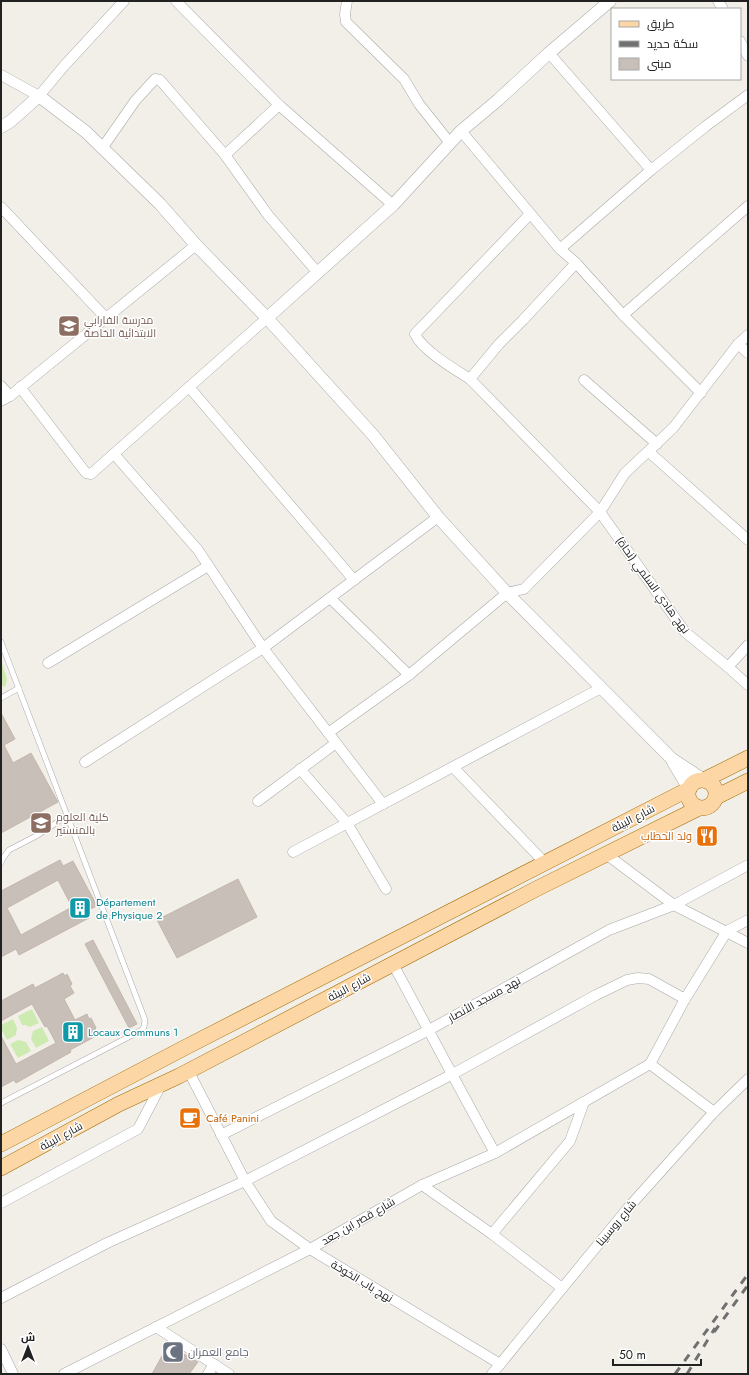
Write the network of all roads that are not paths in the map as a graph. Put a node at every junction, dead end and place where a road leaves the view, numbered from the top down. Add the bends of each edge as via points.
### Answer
1 (124, 1) edge
2 (176, 1) edge
3 (348, 1) edge
4 (610, 1) edge
5 (741, 43) edge
6 (549, 53) junction
7 (748, 56) edge
8 (1, 75) edge
9 (748, 95) edge
10 (39, 96) junction
11 (279, 105) junction
12 (1, 127) edge
13 (462, 131) junction
14 (450, 143) junction
15 (102, 147) junction
16 (225, 155) junction
17 (651, 170) junction
18 (393, 205) junction
19 (748, 206) edge
20 (1, 207) edge
21 (530, 214) junction
22 (196, 245) junction
23 (560, 250) junction
24 (576, 263) junction
25 (318, 273) junction
26 (623, 315) junction
27 (105, 317) junction
28 (267, 318) junction
29 (748, 335) edge
30 (738, 344) junction
31 (748, 353) edge
32 (470, 379) junction
33 (584, 380) dead end
34 (1, 386) edge
35 (20, 387) junction
36 (189, 387) junction
37 (701, 393) junction
38 (5, 398) edge
39 (657, 444) junction
40 (649, 452) junction
41 (114, 454) junction
42 (600, 512) junction
43 (438, 517) junction
44 (748, 540) edge
45 (208, 566) junction
46 (354, 580) junction
47 (507, 593) junction
48 (330, 598) junction
49 (1, 642) edge
50 (748, 645) edge
51 (263, 648) junction
52 (48, 663) dead end
53 (728, 667) junction
54 (409, 675) junction
55 (748, 685) edge
56 (19, 688) junction
57 (601, 688) junction
58 (1, 698) edge
59 (328, 733) junction
60 (336, 743) junction
61 (748, 758) edge
62 (672, 759) junction
63 (85, 762) dead end
64 (453, 767) junction
65 (300, 769) junction
66 (704, 780) junction
67 (748, 781) edge
68 (689, 789) junction
69 (716, 797) junction
70 (258, 801) dead end
71 (383, 804) junction
72 (698, 808) junction
73 (68, 815) junction
74 (347, 823) junction
75 (293, 852) dead end
76 (606, 854) junction
77 (545, 862) junction
78 (1, 863) edge
79 (748, 865) edge
80 (386, 889) dead end
81 (674, 905) junction
82 (748, 920) edge
83 (727, 931) junction
84 (748, 943) edge
85 (393, 964) junction
86 (685, 999) junction
87 (429, 1030) junction
88 (186, 1047) junction
89 (167, 1058) junction
90 (650, 1064) junction
91 (188, 1071) junction
92 (451, 1075) junction
93 (748, 1079) edge
94 (161, 1085) junction
95 (584, 1102) junction
96 (1, 1103) edge
97 (714, 1112) junction
98 (221, 1135) junction
99 (1, 1144) edge
100 (494, 1153) junction
101 (1, 1168) edge
102 (245, 1181) junction
103 (422, 1185) junction
104 (1, 1203) edge
105 (492, 1234) junction
106 (310, 1249) junction
107 (562, 1288) junction
108 (1, 1298) edge
109 (156, 1327) junction
110 (1, 1349) edge
111 (214, 1364) junction
112 (500, 1364) junction
113 (13, 1374) edge
114 (64, 1374) edge
115 (208, 1374) edge
116 (229, 1374) edge
117 (492, 1374) edge

1 - 10 street
2 - 11 street
3 - 14 street via 346,22 404,79 419,104
4 - 6 street
5 - 7 street
6 - 13 street
6 - 17 street
8 - 10 street
9 - 17 street
10 - 12 street
10 - 15 street
11 - 16 street
11 - 18 street
13 - 14 street
13 - 21 street
14 - 18 street
15 - 16 street via 135,101 155,79 158,79
15 - 22 street via 160,204
16 - 25 street via 268,215
17 - 23 street
18 - 25 street
19 - 26 street
20 - 27 street
21 - 23 street
21 - 32 street, نهج هادي السلمي (نحاة) via 415,334 443,361
22 - 27 street
22 - 28 street
23 - 24 street
24 - 26 street
24 - 32 street
25 - 28 street
26 - 37 street
27 - 35 street
28 - 36 street
28 - 43 street via 373,435
29 - 30 street
30 - 31 street
30 - 37 street
32 - 42 street, نهج هادي السلمي (نحاة)
33 - 39 street
34 - 38 street
35 - 38 street
35 - 41 street via 86,473 94,472
36 - 41 street
36 - 46 street
37 - 39 street
39 - 40 street
40 - 42 street via 625,474
40 - 44 street
41 - 45 street via 198,550
42 - 47 street via 524,589
42 - 53 street, نهج هادي السلمي (نحاة) via 685,632
43 - 46 street
43 - 47 street
45 - 51 street
45 - 52 street
46 - 48 street
47 - 54 street
47 - 57 street
48 - 51 street
48 - 54 street
49 - 56 lane
50 - 53 street
51 - 59 street
51 - 63 street
53 - 55 street, نهج هادي السلمي (نحاة)
54 - 59 street
56 - 58 lane
56 - 73 lane
57 - 62 street
57 - 64 street
59 - 60 street
60 - 65 street
60 - 71 street
61 - 66 main road, شارع البيئة
62 - 66 street
62 - 68 street
64 - 71 street
64 - 77 street
65 - 70 street
65 - 74 street
66 - 68 main road, شارع البيئة via 695,782
66 - 69 main road via 715,788
67 - 69 main road, شارع البيئة
68 - 72 main road via 690,803
68 - 77 main road, شارع البيئة
69 - 72 main road, شارع البيئة via 715,802 708,808
71 - 74 street
72 - 76 main road, شارع البيئة
73 - 78 lane via 9,850
73 - 96 lane via 145,1024 142,1030
74 - 75 street
74 - 80 street
76 - 81 street
76 - 85 main road, شارع البيئة
77 - 88 main road, شارع البيئة
79 - 81 street, نهج مسجد الأنصار
81 - 83 street
81 - 87 street, نهج مسجد الأنصار via 609,930
82 - 83 street
83 - 84 street
83 - 86 street
85 - 87 street
85 - 91 main road, شارع البيئة
86 - 90 street
86 - 92 street via 649,979 627,980
87 - 92 street
87 - 98 street, نهج مسجد الأنصار
88 - 89 main road, شارع البيئة
88 - 91 main road
89 - 91 main road
89 - 99 main road, شارع البيئة
90 - 95 street, شارع قصر ابن جعد
90 - 97 street
91 - 94 main road, شارع البيئة
91 - 98 street, نهج باب الخوخة
92 - 100 street
92 - 102 street
93 - 97 street, شارع روسبينا
94 - 101 main road, شارع البيئة via 118,1104
94 - 104 street via 138,1129
95 - 100 street, شارع قصر ابن جعد
95 - 105 street via 570,1141
97 - 107 street, شارع روسبينا via 628,1208
98 - 102 street, نهج باب الخوخة
100 - 103 street, شارع قصر ابن جعد
102 - 106 street, نهج باب الخوخة via 271,1221
102 - 108 street via 107,1243
103 - 105 street
103 - 106 street, شارع قصر ابن جعد
105 - 107 street
106 - 109 street, شارع قصر ابن جعد
106 - 112 street, نهج باب الخوخة
107 - 112 street, شارع روسبينا
109 - 111 street
109 - 114 street, شارع قصر ابن جعد
110 - 113 street
111 - 115 street
111 - 116 street
112 - 117 street, شارع روسبينا

